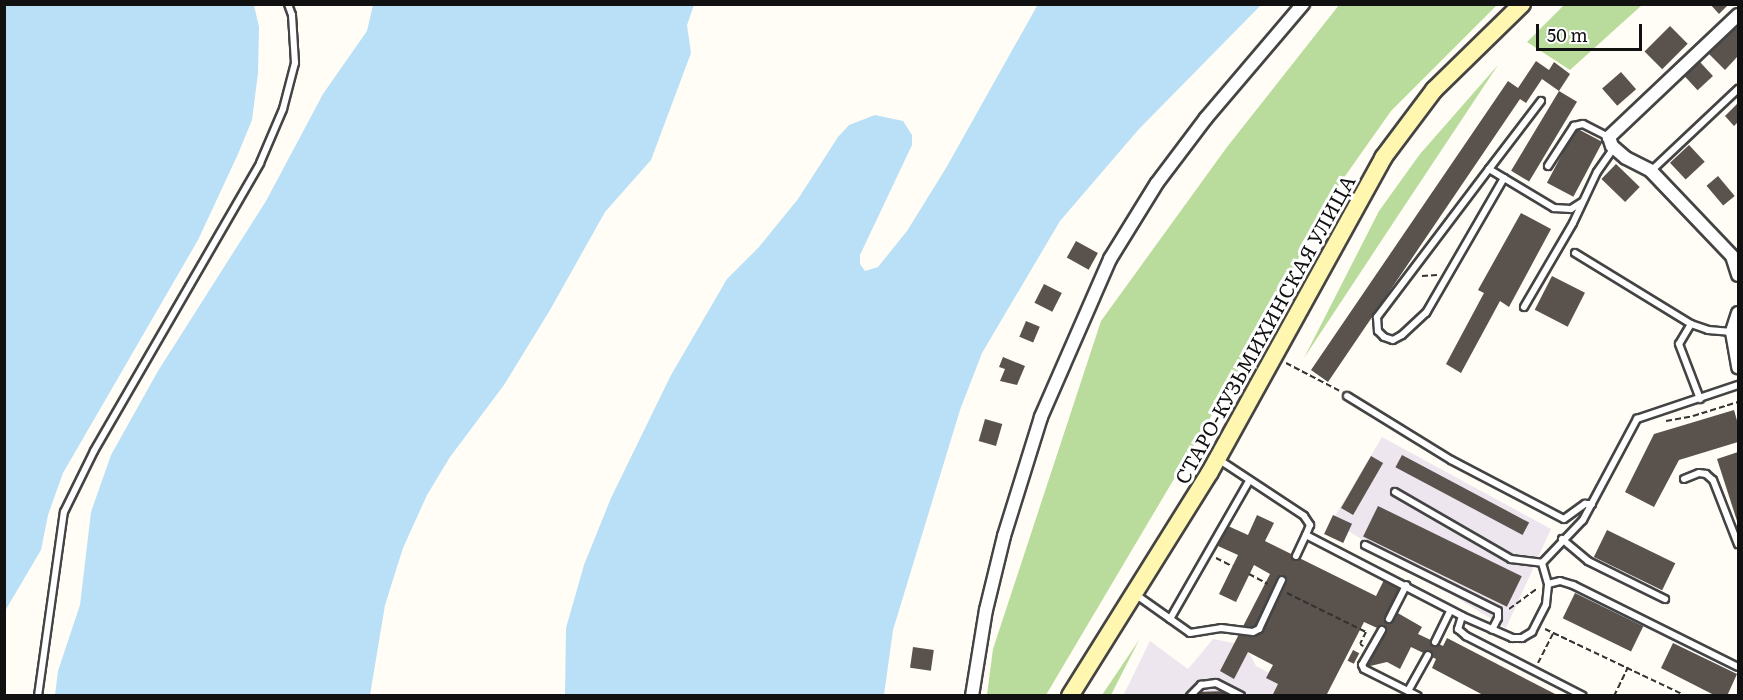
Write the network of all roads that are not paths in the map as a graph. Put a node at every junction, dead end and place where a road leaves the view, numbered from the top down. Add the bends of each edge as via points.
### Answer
1 (288, 4) edge
2 (1304, 4) edge
3 (1522, 4) edge
4 (1738, 15) edge
5 (1738, 89) edge
6 (1541, 101) dead end
7 (1612, 143) junction
8 (1548, 166) dead end
9 (1489, 169) junction
10 (1651, 171) junction
11 (1504, 178) junction
12 (1582, 202) junction
13 (1575, 253) dead end
14 (1735, 253) edge
15 (1738, 275) edge
16 (1524, 307) dead end
17 (1738, 314) edge
18 (1691, 324) junction
19 (1732, 332) junction
20 (1738, 367) edge
21 (1738, 385) edge
22 (1347, 396) road end
23 (1700, 399) junction
24 (1217, 459) junction
25 (1684, 479) dead end
26 (1249, 482) junction
27 (1395, 492) dead end
28 (1592, 504) junction
29 (1306, 535) junction
30 (1562, 539) junction
31 (1738, 544) edge
32 (1365, 545) dead end
33 (1296, 556) dead end
34 (1542, 563) junction
35 (1282, 580) dead end
36 (1548, 584) junction
37 (1406, 585) junction
38 (1134, 594) junction
39 (1665, 599) dead end
40 (1450, 610) junction
41 (1462, 616) junction
42 (1170, 619) junction
43 (1389, 619) dead end
44 (1382, 630) dead end
45 (1492, 630) junction
46 (1434, 642) dead end
47 (1428, 655) dead end
48 (1738, 667) edge
49 (1408, 691) junction
50 (38, 696) edge
51 (972, 696) edge
52 (1070, 696) edge
53 (1190, 696) edge
54 (1241, 696) edge
55 (1418, 696) edge
56 (1583, 696) edge

1 - 50 lane via 295,63 283,109 260,163 94,451 64,512
2 - 51 street via 1206,117 1157,183 1110,259 1038,428 996,568
3 - 24 main road, СТАРО-КУЗЬМИХИНСКАЯ УЛИЦА via 1434,90 1400,133
4 - 7 street
5 - 10 lane
6 - 9 lane
7 - 8 lane via 1582,124 1574,126
7 - 10 street via 1626,158
7 - 12 lane
9 - 11 lane
9 - 11 lane via 1377,317 1378,331 1393,340 1426,313
10 - 14 street
11 - 12 lane via 1554,208 1571,209
12 - 16 lane
13 - 18 lane
14 - 15 street
17 - 19 street
18 - 19 lane
18 - 23 lane via 1679,344
19 - 20 street
21 - 23 lane
22 - 28 lane via 1451,460 1564,519 1585,504
23 - 28 lane via 1637,419
24 - 26 lane
24 - 38 main road, СТАРО-КУЗЬМИХИНСКАЯ УЛИЦА
25 - 31 lane via 1699,473 1713,480
26 - 29 lane via 1304,516 1310,525
26 - 42 lane
27 - 34 lane via 1511,559
28 - 30 lane via 1583,520
29 - 33 lane
29 - 37 lane
30 - 34 lane
30 - 39 lane via 1588,561
32 - 45 lane via 1498,611
34 - 36 lane
35 - 42 lane via 1259,628 1253,632 1221,628 1190,633
36 - 45 lane via 1546,604 1532,632 1512,638
36 - 48 lane via 1560,581 1573,585
37 - 40 lane
37 - 43 lane
38 - 42 lane
38 - 52 main road, СТАРО-КУЗЬМИХИНСКАЯ УЛИЦА
40 - 41 lane
40 - 46 lane
41 - 45 lane
41 - 56 lane via 1458,629 1466,636
44 - 49 lane via 1362,665
47 - 49 lane
49 - 55 lane
53 - 54 lane via 1201,685 1216,683

